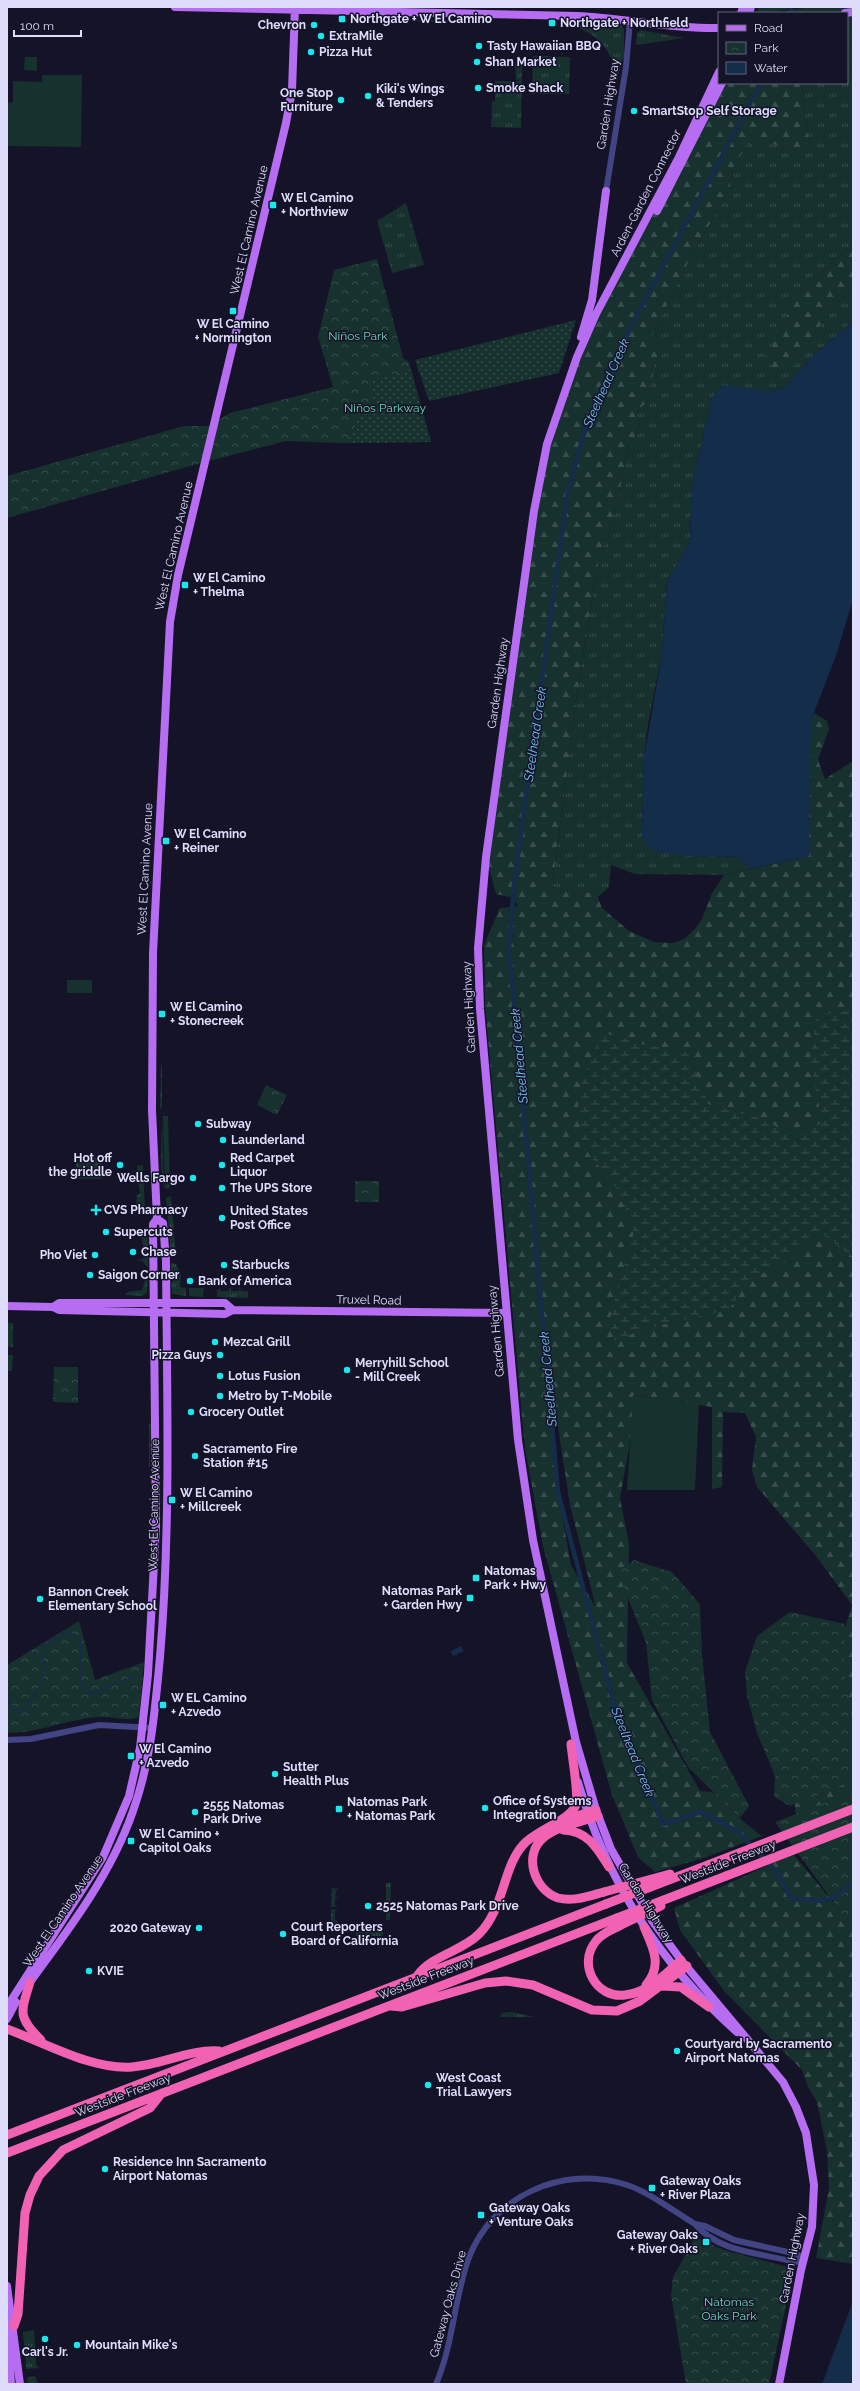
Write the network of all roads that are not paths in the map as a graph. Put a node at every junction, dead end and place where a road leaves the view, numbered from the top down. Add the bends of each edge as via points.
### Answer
1 (175, 7) edge
2 (295, 8) edge
3 (630, 20) junction
4 (718, 28) edge
5 (718, 74) edge
6 (721, 84) edge
7 (606, 191) joint
8 (592, 325) junction
9 (577, 357) junction
10 (157, 1219) junction
11 (155, 1302) junction
12 (167, 1302) junction
13 (7, 1306) edge
14 (56, 1308) junction
15 (233, 1310) junction
16 (155, 1312) junction
17 (166, 1313) junction
18 (506, 1313) junction
19 (559, 1660) junction
20 (143, 1727) junction
21 (153, 1728) junction
22 (7, 1740) edge
23 (571, 1744) junction
24 (853, 1809) edge
25 (593, 1815) junction
26 (557, 1826) junction
27 (853, 1827) edge
28 (708, 1865) junction
29 (609, 1867) junction
30 (619, 1922) junction
31 (644, 1927) junction
32 (684, 1963) junction
33 (676, 1970) junction
34 (417, 1976) junction
35 (30, 1982) junction
36 (661, 1986) junction
37 (637, 1992) junction
38 (385, 2006) junction
39 (7, 2007) edge
40 (709, 2007) junction
41 (7, 2019) edge
42 (7, 2029) edge
43 (43, 2043) junction
44 (222, 2052) junction
45 (760, 2053) junction
46 (163, 2092) junction
47 (7, 2135) edge
48 (7, 2153) edge
49 (804, 2260) junction
50 (7, 2286) edge
51 (9, 2308) junction
52 (14, 2326) junction
53 (11, 2384) edge
54 (20, 2384) edge
55 (436, 2384) edge
56 (778, 2384) edge

1 - 2 main road
2 - 3 main road via 530,14
2 - 10 main road, West El Camino Avenue via 293,75 287,116 178,575 170,622 153,953 152,1132
3 - 4 main road via 677,27
3 - 7 street, Garden Highway via 626,67
5 - 8 main road, Arden-Garden Connector via 679,158
6 - 8 main road, Arden-Garden Connector via 660,205 599,317
7 - 9 main road via 592,300
8 - 9 main road, Arden-Garden Connector
9 - 18 main road, Garden Highway via 547,444 538,481 480,908 480,1009
10 - 11 main road, West El Camino Avenue via 153,1224
10 - 12 main road, West El Camino Avenue via 163,1223
11 - 12 main road, Truxel Road
11 - 14 main road, Truxel Road via 59,1303
11 - 16 main road, West El Camino Avenue
12 - 15 main road, Truxel Road via 225,1303
12 - 17 main road, West El Camino Avenue
13 - 14 main road, Truxel Road
14 - 16 main road, Truxel Road
15 - 17 main road, Truxel Road via 225,1314
15 - 18 main road, Truxel Road
16 - 17 main road, Truxel Road
16 - 20 main road, West El Camino Avenue via 156,1526 151,1638
17 - 21 main road, West El Camino Avenue via 166,1565
18 - 19 main road, Garden Highway via 524,1488
19 - 23 main road, Garden Highway
19 - 25 main road, Garden Highway
20 - 21 street
20 - 22 street via 98,1725 31,1739
20 - 39 main road, West El Camino Avenue via 129,1796 112,1838 93,1873
21 - 35 main road, West El Camino Avenue via 141,1788 112,1861
23 - 25 main road, Garden Highway via 578,1780
23 - 26 highway via 577,1799 571,1812
24 - 28 highway, Westside Freeway
25 - 26 highway
25 - 29 main road, Garden Highway
25 - 32 main road, Garden Highway via 638,1900
26 - 28 highway, bridge via 543,1838 534,1852 533,1867 540,1885 553,1895 565,1899 604,1892
26 - 29 highway via 587,1837 594,1843
26 - 34 highway via 540,1831 522,1845 490,1922 479,1934 461,1948 425,1966
27 - 30 highway, Westside Freeway, bridge via 726,1876
28 - 34 highway, Westside Freeway, bridge
29 - 31 main road, Garden Highway
30 - 37 highway via 596,1940 590,1951 589,1970 597,1985 607,1993 620,1996
30 - 38 highway, Westside Freeway
31 - 33 main road, Garden Highway
31 - 37 highway via 656,1963 649,1981
32 - 33 highway
32 - 45 main road, Garden Highway
33 - 36 highway
33 - 37 highway
33 - 40 main road, Garden Highway
34 - 44 highway, Westside Freeway
35 - 41 main road, West El Camino Avenue
35 - 43 highway via 22,2014 28,2028
36 - 38 highway via 630,2007 609,2012 585,2008 533,1985 506,1981 485,1983 402,2007
36 - 40 highway via 682,1988
38 - 46 highway, Westside Freeway
40 - 45 main road, Garden Highway
42 - 43 highway
43 - 44 highway via 98,2064 120,2068 152,2065 204,2050
44 - 47 highway, Westside Freeway
45 - 49 main road, Garden Highway via 789,2093 801,2118 810,2152 814,2198 811,2233
46 - 48 highway, Westside Freeway
46 - 52 highway via 150,2108 63,2150 39,2176 25,2213 18,2314
49 - 55 street, Gateway Oaks Drive via 795,2262 733,2248 702,2232 695,2224 636,2188 603,2179 560,2180 522,2195 504,2208 489,2223 473,2248 465,2269 446,2355
49 - 56 main road, Garden Highway
50 - 51 main road
51 - 52 main road
51 - 53 main road via 7,2326
52 - 54 main road

